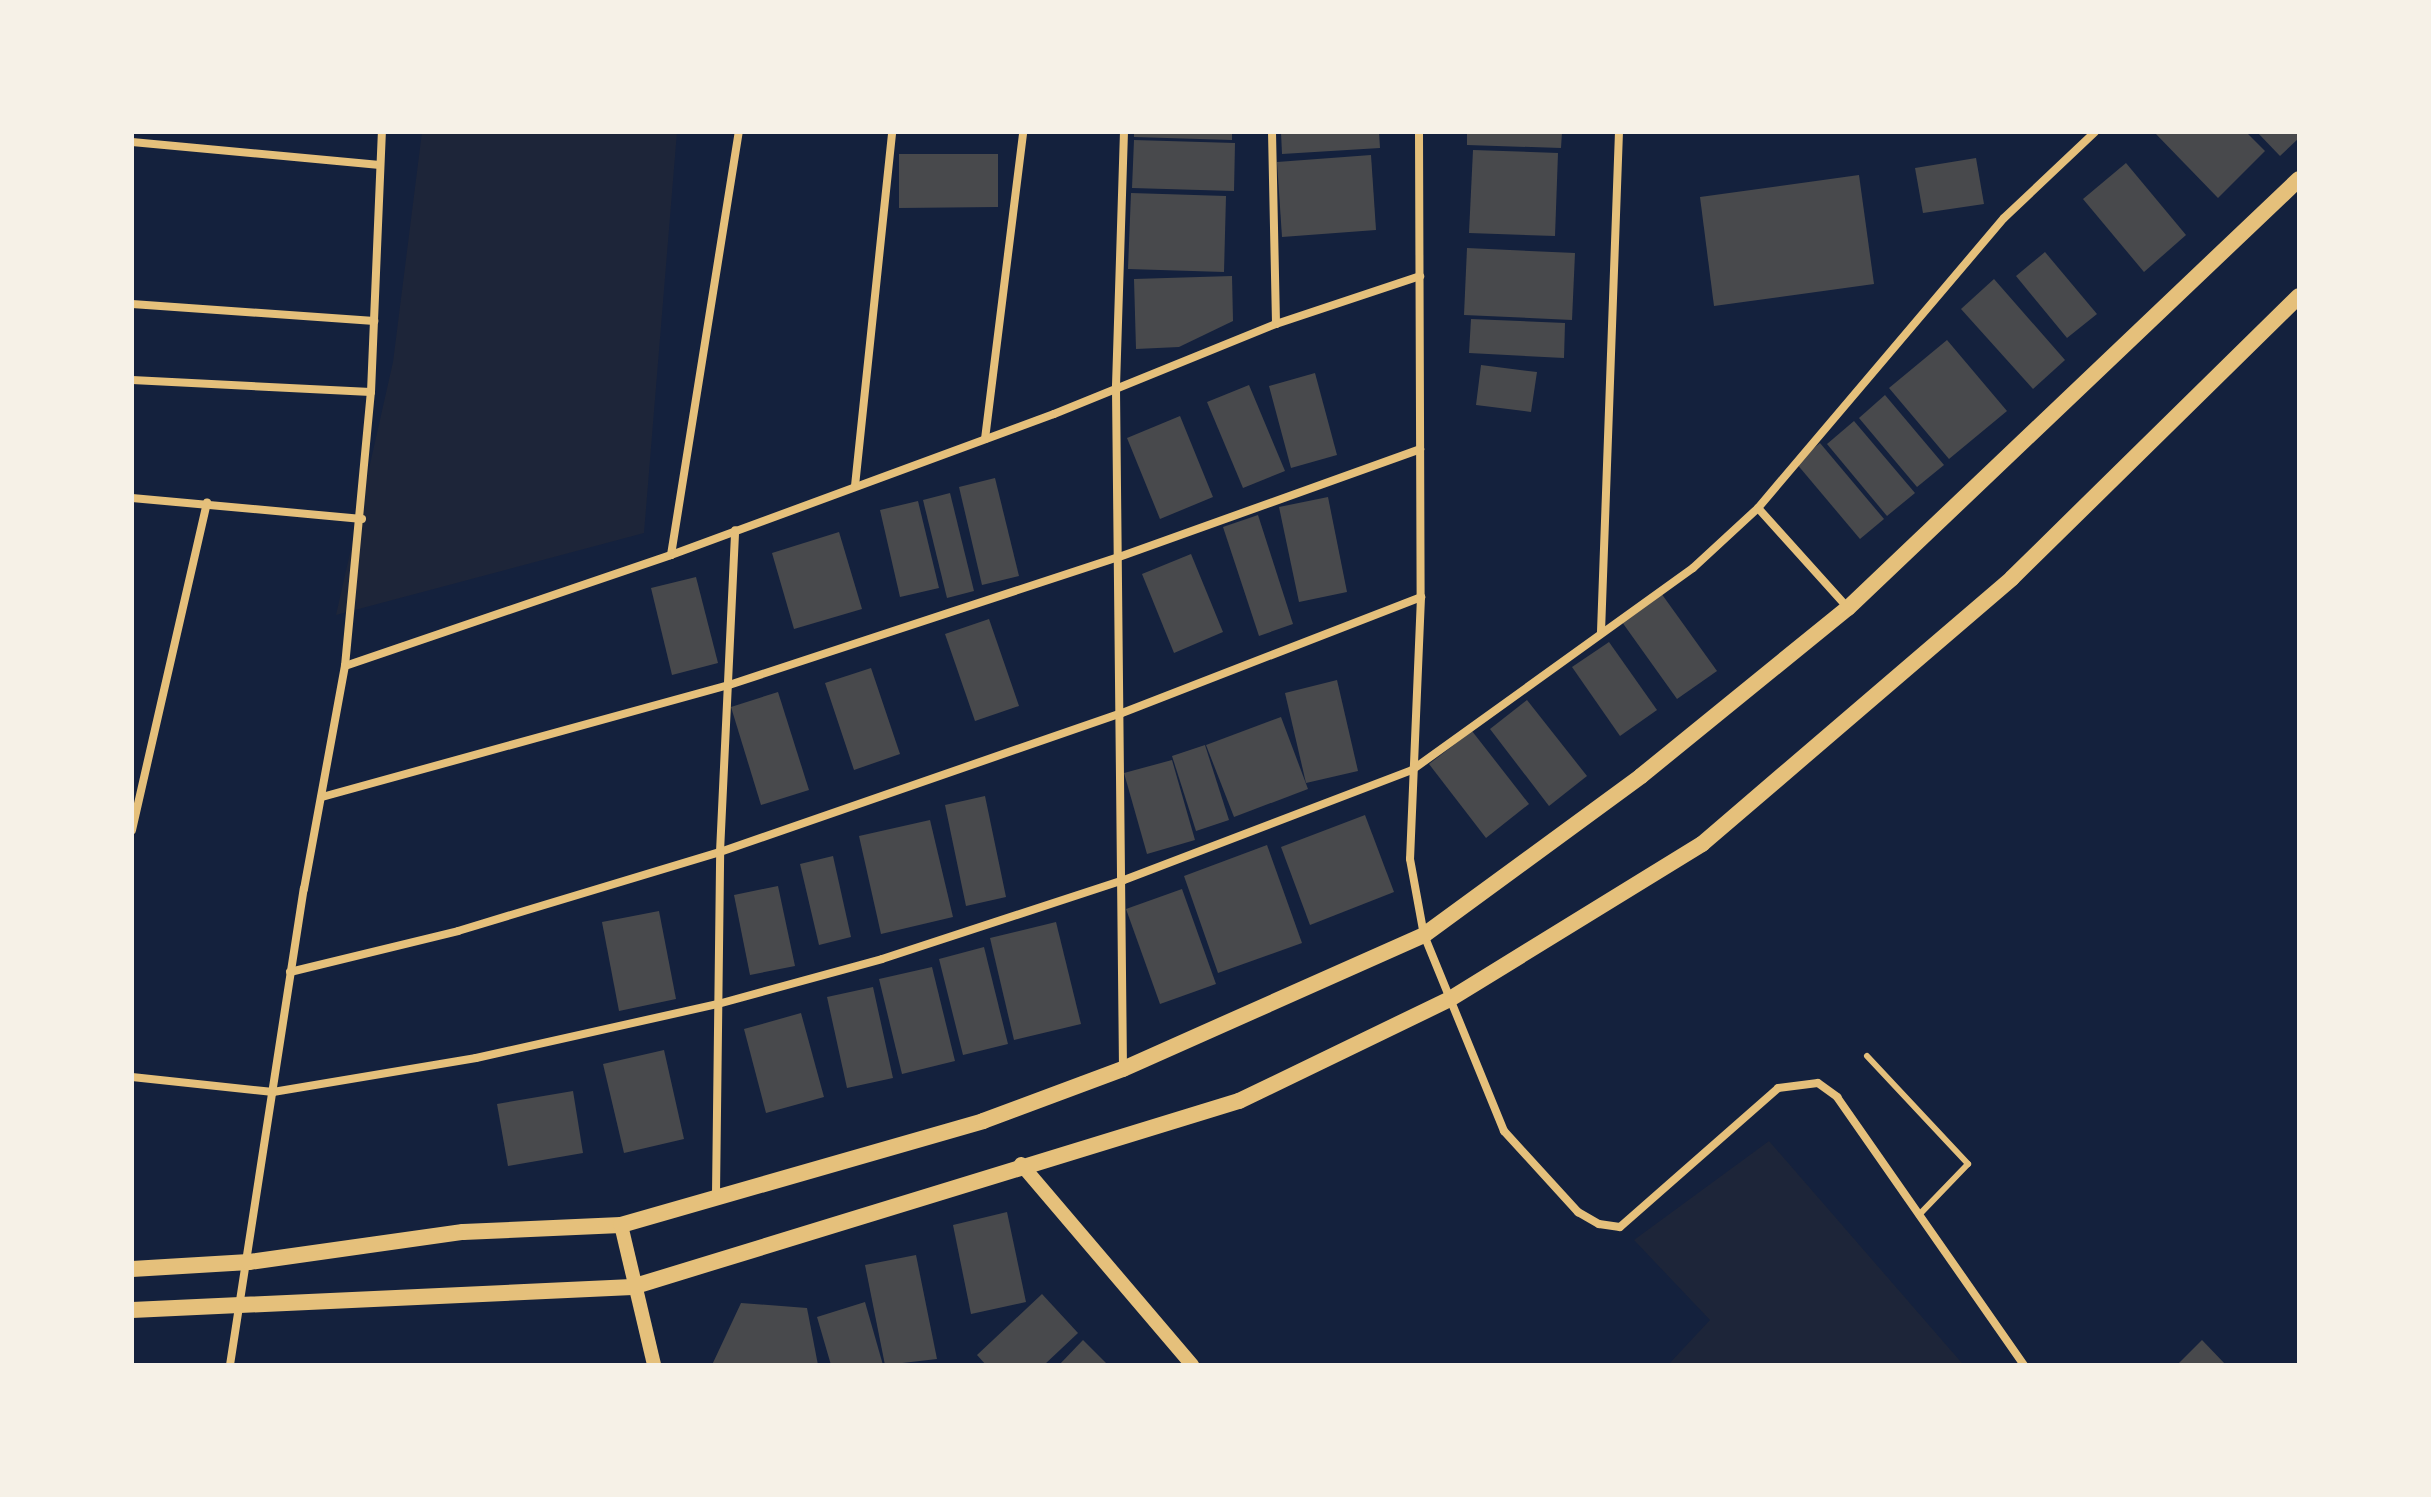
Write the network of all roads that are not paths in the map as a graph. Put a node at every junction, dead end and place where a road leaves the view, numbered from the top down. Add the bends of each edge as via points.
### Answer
1 (382, 132) edge
2 (739, 132) edge
3 (892, 132) edge
4 (1023, 132) edge
5 (1124, 132) edge
6 (1272, 132) edge
7 (1419, 132) edge
8 (1619, 132) edge
9 (2095, 132) edge
10 (132, 142) edge
11 (380, 165) junction
12 (2299, 179) edge
13 (1420, 276) junction
14 (2299, 296) edge
15 (132, 304) edge
16 (374, 321) junction
17 (1276, 324) junction
18 (132, 380) edge
19 (1116, 386) junction
20 (371, 392) junction
21 (985, 439) junction
22 (1420, 449) junction
23 (855, 486) junction
24 (132, 498) edge
25 (207, 502) junction
26 (1758, 508) junction
27 (362, 519) junction
28 (735, 530) junction
29 (671, 555) junction
30 (1119, 557) junction
31 (1421, 597) junction
32 (1848, 608) junction
33 (1601, 632) junction
34 (345, 666) junction
35 (726, 686) junction
36 (1122, 713) junction
37 (1412, 770) junction
38 (322, 797) junction
39 (132, 830) edge
40 (720, 852) junction
41 (1124, 880) junction
42 (1424, 935) junction
43 (290, 972) junction
44 (1450, 999) junction
45 (718, 1004) junction
46 (1867, 1056) dead end
47 (1123, 1069) junction
48 (132, 1077) edge
49 (273, 1092) junction
50 (1021, 1164) junction
51 (716, 1194) junction
52 (1919, 1215) junction
53 (621, 1225) junction
54 (249, 1262) junction
55 (132, 1269) edge
56 (632, 1287) junction
57 (241, 1306) junction
58 (132, 1310) edge
59 (230, 1365) edge
60 (654, 1365) edge
61 (1192, 1365) edge
62 (2024, 1365) edge

1 - 11 street
2 - 29 street
3 - 23 street
4 - 21 street
5 - 19 street
6 - 17 street
7 - 13 street
8 - 33 street
9 - 26 street via 2004,218
10 - 11 street
11 - 16 street
12 - 32 main road
13 - 17 street
13 - 22 street
14 - 44 main road via 2012,578 1858,715 1702,844
15 - 16 street
16 - 20 street
17 - 19 street
18 - 20 street
19 - 21 street
19 - 30 street
20 - 27 street
21 - 23 street
22 - 30 street
22 - 31 street
23 - 28 street
24 - 25 street
25 - 27 street
25 - 39 street
26 - 32 street
26 - 33 street via 1693,568
27 - 34 street
28 - 29 street
28 - 35 street
29 - 34 street
30 - 35 street
30 - 36 street
31 - 36 street
31 - 37 street
32 - 42 main road via 1641,776
33 - 37 street
34 - 38 street
35 - 38 street
35 - 40 street
36 - 40 street
36 - 41 street
37 - 41 street
37 - 42 street via 1410,859
38 - 43 street
40 - 43 street via 515,915
40 - 45 street
41 - 45 street via 882,959
41 - 47 street
42 - 44 street
42 - 47 main road
43 - 49 street
44 - 50 main road via 1239,1101
44 - 52 street via 1504,1131 1578,1212 1599,1224 1620,1227 1631,1222 1778,1088 1799,1082 1818,1083 1837,1097
45 - 49 street via 476,1058
45 - 51 street
46 - 52 lane via 1968,1164
47 - 51 main road via 983,1121
48 - 49 street
49 - 54 street
50 - 56 main road
50 - 61 street
51 - 53 main road
52 - 62 street
53 - 54 main road via 463,1232
53 - 56 street
54 - 55 main road
54 - 57 street
56 - 57 main road
56 - 60 street
57 - 58 main road
57 - 59 street

